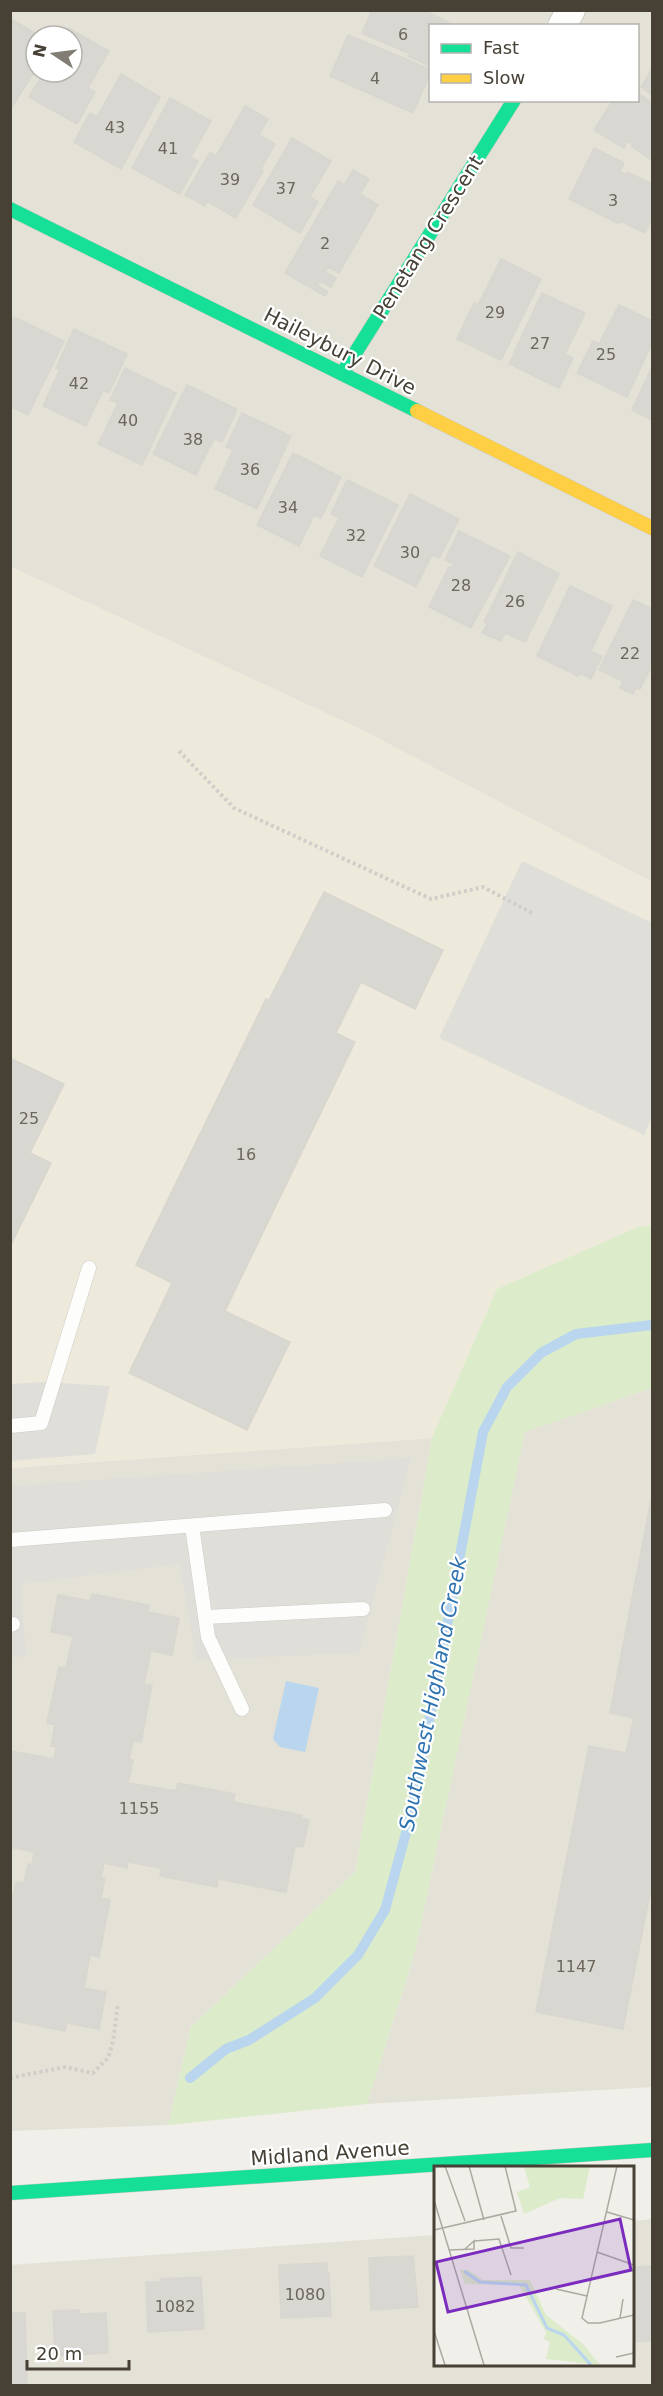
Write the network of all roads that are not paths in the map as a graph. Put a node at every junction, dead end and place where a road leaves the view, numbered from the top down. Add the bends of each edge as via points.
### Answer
1 (572, 10) edge
2 (563, 24) edge
3 (513, 102) edge
4 (10, 209) edge
5 (342, 374) junction
6 (652, 528) edge
7 (89, 1268) dead end
8 (10, 1426) edge
9 (385, 1510) dead end
10 (192, 1526) junction
11 (10, 1540) edge
12 (363, 1609) dead end
13 (206, 1617) junction
14 (242, 1708) dead end
15 (652, 2150) edge
16 (10, 2193) edge

1 - 2 street
3 - 5 street, Penetang Crescent
4 - 5 street, Haileybury Drive
5 - 6 street, Haileybury Drive
7 - 8 lane via 41,1423
9 - 10 lane
10 - 11 lane
10 - 13 lane
12 - 13 lane
13 - 14 lane via 208,1637
15 - 16 street, Midland Avenue

